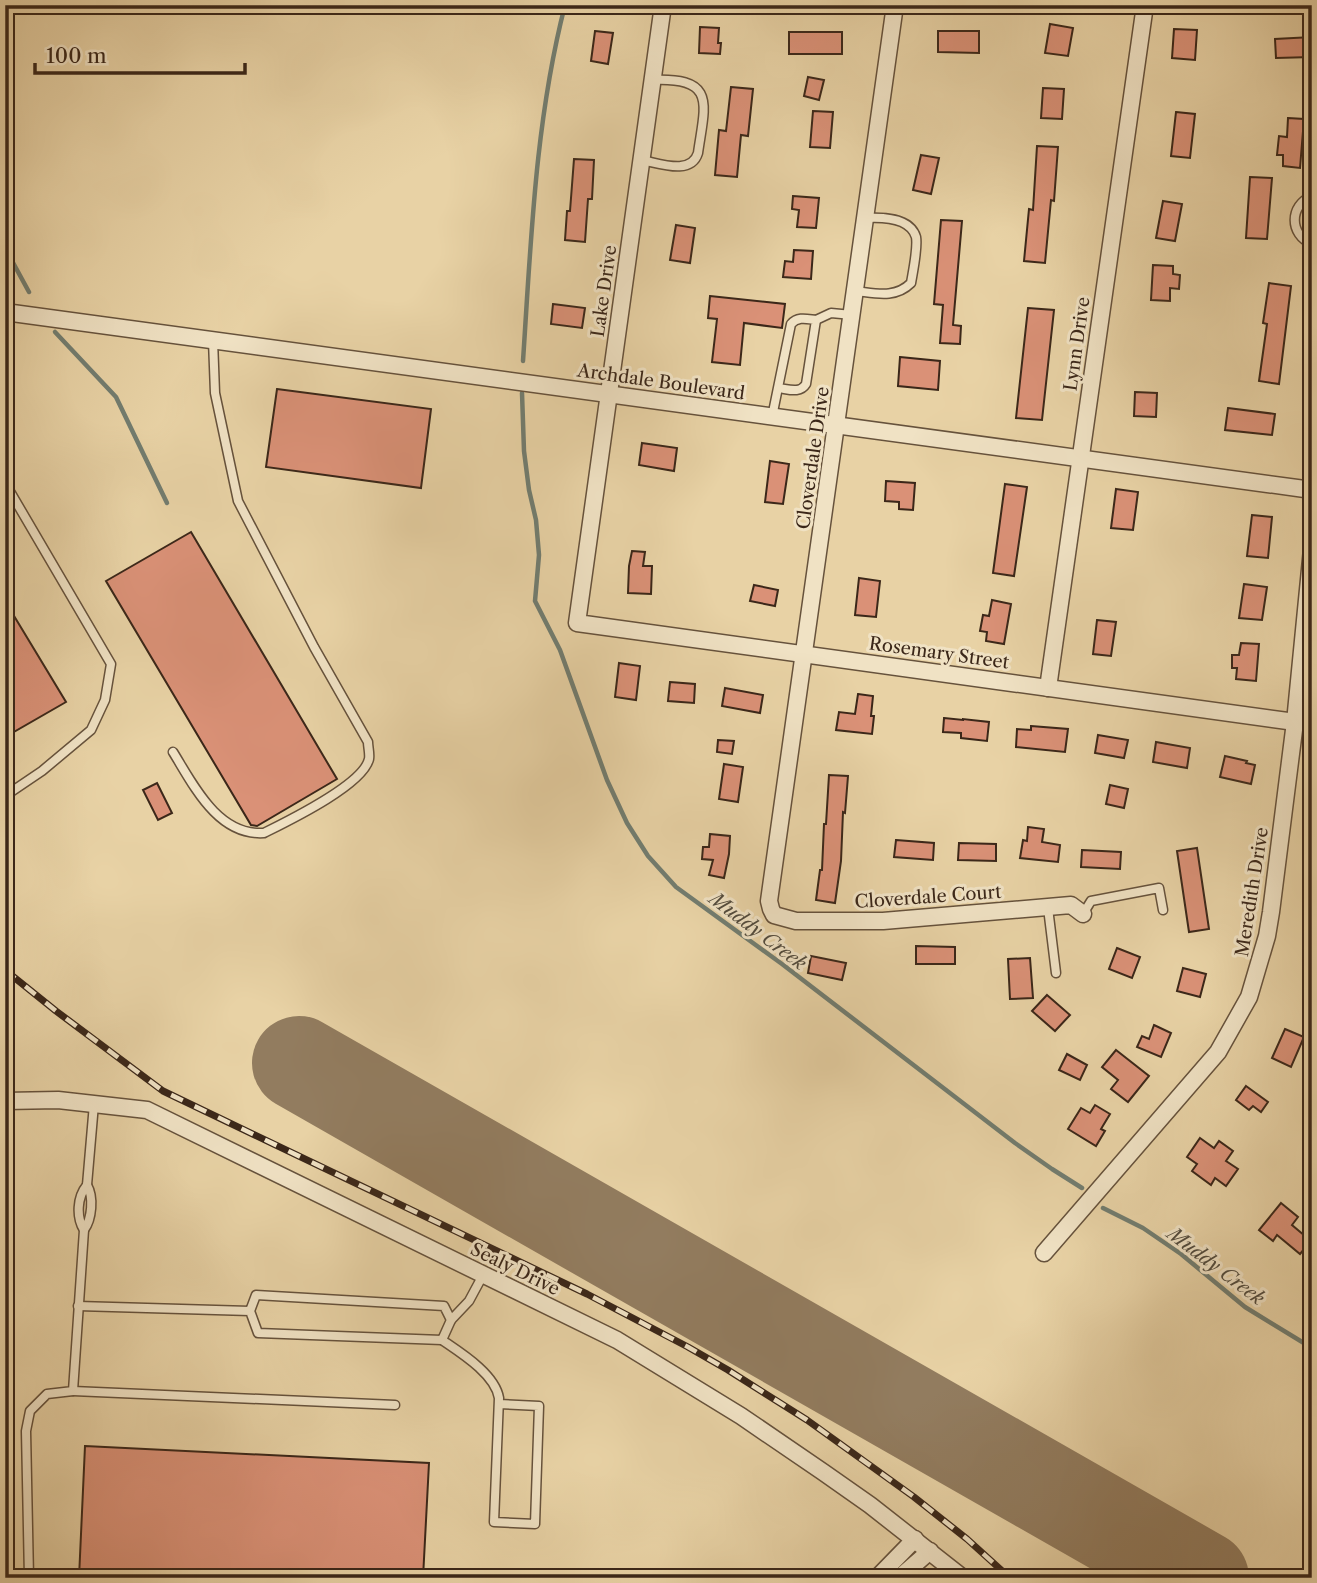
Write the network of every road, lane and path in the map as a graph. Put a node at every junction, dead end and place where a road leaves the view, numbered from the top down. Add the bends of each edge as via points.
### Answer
1 (663, 5) edge
2 (895, 5) edge
3 (1145, 5) edge
4 (652, 80) junction
5 (641, 160) junction
6 (1312, 196) edge
7 (865, 218) junction
8 (1312, 244) edge
9 (855, 291) junction
10 (5, 312) edge
11 (852, 315) junction
12 (816, 320) junction
13 (213, 340) junction
14 (778, 388) junction
15 (609, 394) junction
16 (772, 417) junction
17 (836, 426) junction
18 (1080, 460) junction
19 (5, 483) edge
20 (1312, 490) edge
21 (1312, 548) edge
22 (577, 624) joint
23 (805, 654) junction
24 (1048, 688) junction
25 (1295, 722) junction
26 (173, 752) dead end
27 (5, 796) edge
28 (1048, 908) junction
29 (1163, 910) dead end
30 (1083, 914) joint
31 (775, 915) joint
32 (1056, 972) dead end
33 (5, 1101) edge
34 (94, 1104) junction
35 (1044, 1253) dead end
36 (483, 1275) junction
37 (78, 1306) junction
38 (250, 1311) junction
39 (451, 1320) junction
40 (442, 1340) junction
41 (73, 1391) junction
42 (499, 1404) junction
43 (395, 1405) dead end
44 (915, 1539) junction
45 (930, 1551) junction
46 (29, 1578) edge
47 (877, 1578) edge
48 (899, 1578) edge
49 (963, 1578) edge

1 - 4 street, Lake Drive
2 - 7 street, Cloverdale Drive
3 - 18 street, Lynn Drive
4 - 5 street, Lake Drive
4 - 5 lane via 693,85 705,106 692,164
5 - 15 street, Lake Drive
6 - 8 lane via 1303,200 1295,216 1299,236
7 - 9 street, Cloverdale Drive
7 - 9 lane via 895,219 913,232 911,283 892,294
9 - 11 street, Cloverdale Drive
10 - 13 street, Archdale Boulevard
11 - 12 lane via 831,313
11 - 17 street, Cloverdale Drive
12 - 14 lane via 803,318 792,324
12 - 14 lane via 804,388
13 - 15 street, Archdale Boulevard
13 - 26 lane via 215,393 238,501 368,742 370,758 361,774 329,798 264,833 251,834 236,829 205,804
14 - 16 lane
15 - 16 street, Archdale Boulevard
15 - 22 street, Lake Drive
16 - 17 street, Archdale Boulevard
17 - 18 street, Archdale Boulevard
17 - 23 street, Cloverdale Drive
18 - 20 street, Archdale Boulevard
18 - 24 street, Lynn Drive
19 - 27 lane via 111,664 105,700 91,730
21 - 25 street, Meredith Drive
22 - 23 street, Rosemary Street
23 - 24 street, Rosemary Street
23 - 31 street, Cloverdale Drive via 769,901
24 - 25 street, Rosemary Street
25 - 35 street, Meredith Drive via 1268,936 1249,997 1218,1052
28 - 30 street, Cloverdale Court via 1071,905
28 - 31 street, Cloverdale Court via 883,922 796,921
28 - 32 lane
29 - 30 lane via 1159,888 1091,901
33 - 34 street, Sealy Drive
34 - 36 street, Sealy Drive via 147,1110
34 - 37 lane via 87,1185 81,1192 79,1214 84,1230
36 - 39 lane via 469,1301
36 - 44 street, Sealy Drive via 617,1340 708,1395
37 - 38 lane
37 - 41 lane
38 - 39 lane via 256,1295 444,1306
38 - 40 lane via 258,1333
39 - 40 lane
40 - 42 lane via 493,1380
41 - 43 lane
41 - 46 lane via 47,1394 30,1411 26,1431
42 - 42 lane via 494,1522 535,1524 539,1406
44 - 45 street, Sealy Drive
44 - 47 street
45 - 48 street
45 - 49 street, Sealy Drive

